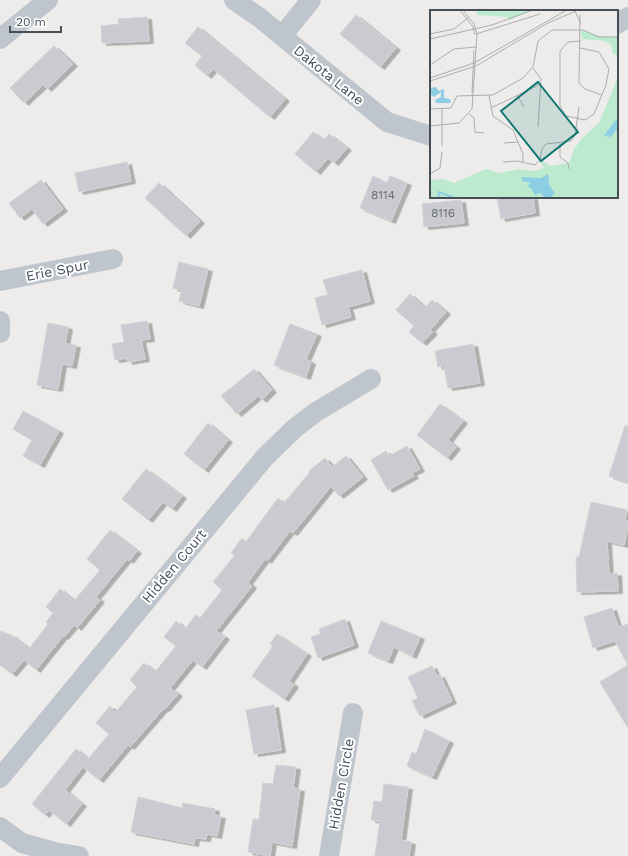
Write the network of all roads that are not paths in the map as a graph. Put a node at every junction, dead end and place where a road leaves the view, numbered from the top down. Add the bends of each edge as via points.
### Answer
1 (48, 0) edge
2 (234, 0) edge
3 (311, 0) edge
4 (628, 17) edge
5 (618, 23) edge
6 (282, 36) junction
7 (0, 39) edge
8 (430, 136) edge
9 (113, 259) dead end
10 (0, 282) edge
11 (0, 321) edge
12 (0, 333) edge
13 (371, 379) dead end
14 (353, 712) dead end
15 (0, 778) edge
16 (0, 827) edge
17 (79, 856) edge
18 (329, 856) edge

1 - 7 street
2 - 6 street, Dakota Lane
3 - 6 street
4 - 5 street
6 - 8 street, Dakota Lane via 387,122
9 - 10 street, Erie Spur
11 - 12 street
13 - 15 street, Hidden Court via 316,412 265,457
14 - 18 street, Hidden Circle
16 - 17 street via 22,843

